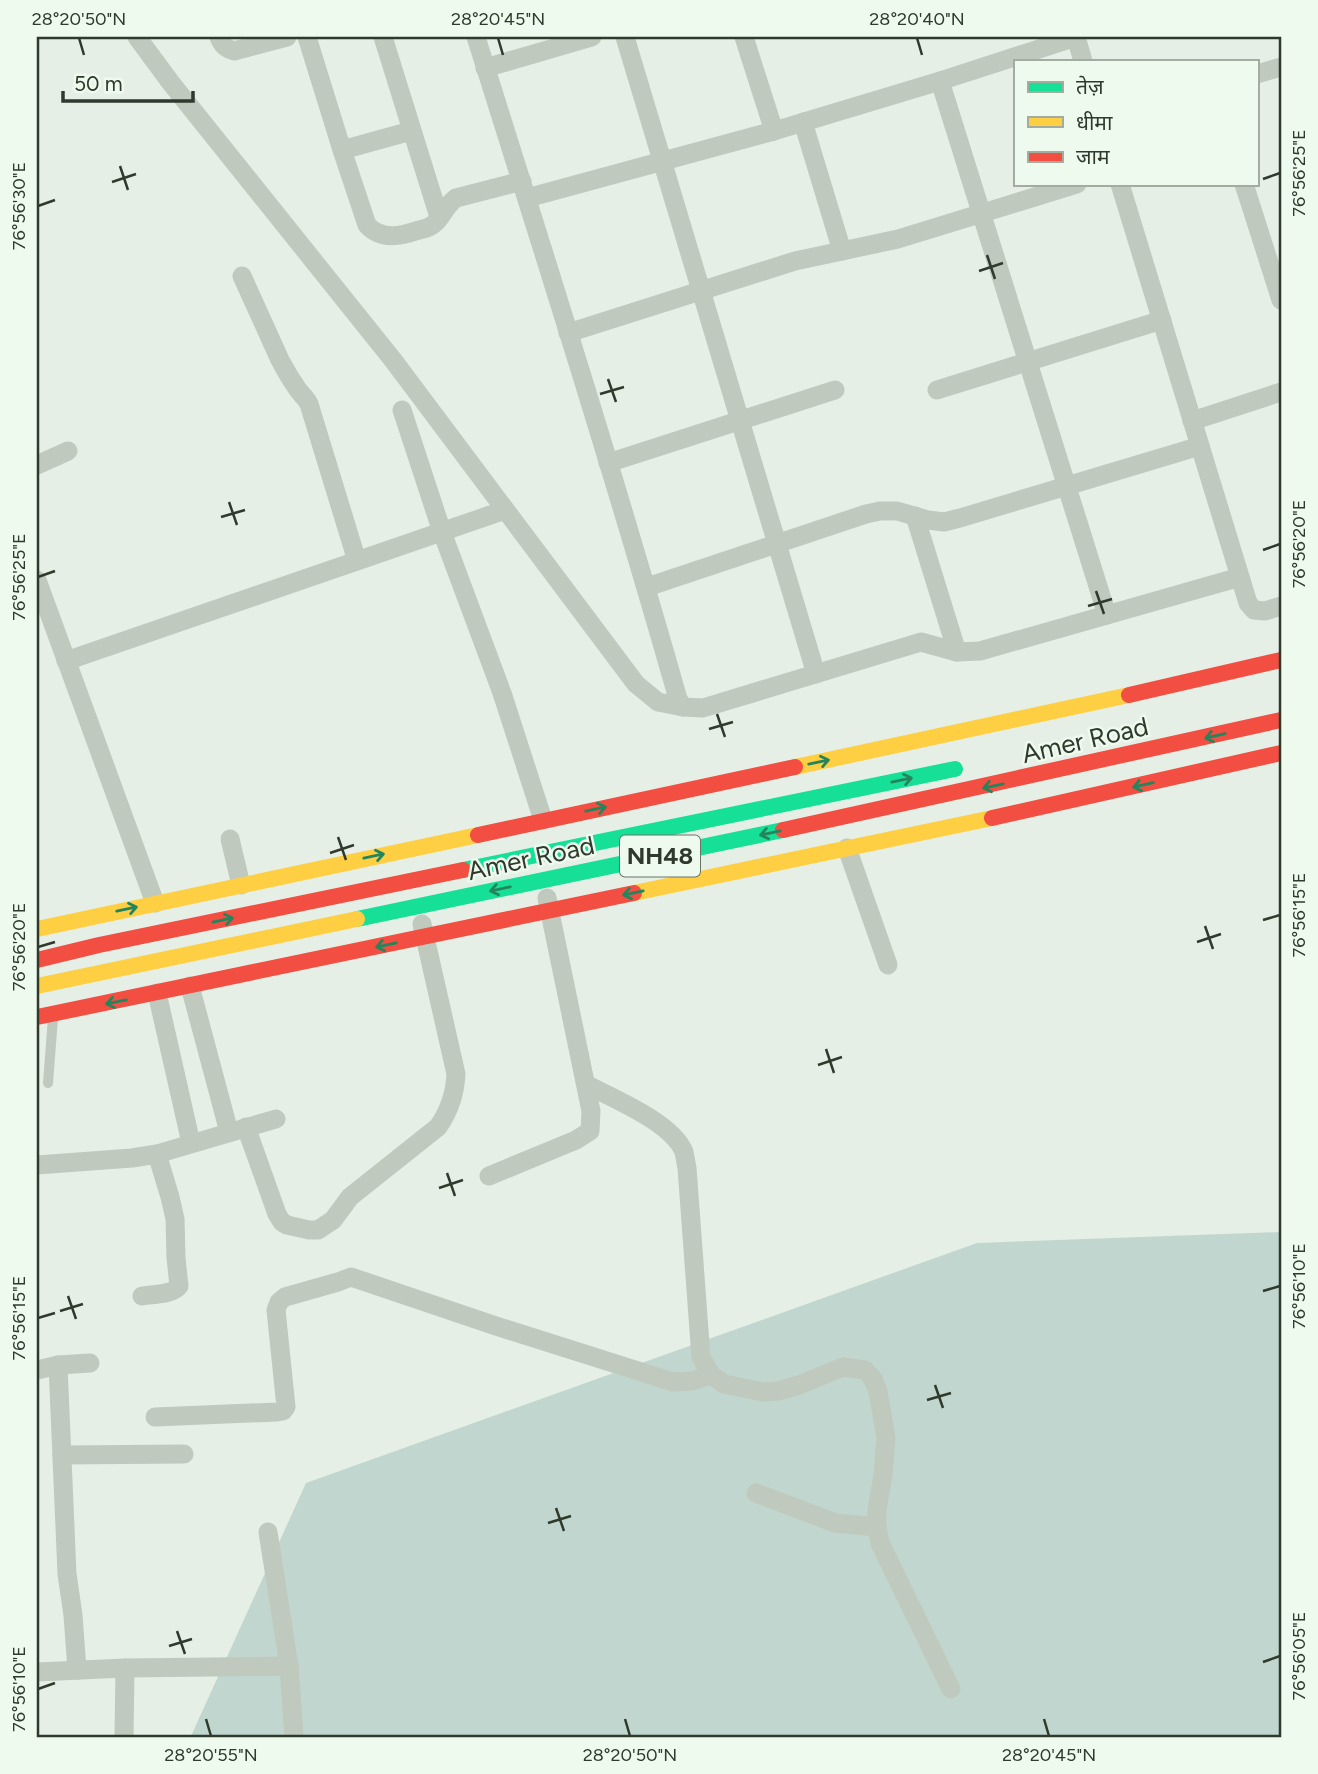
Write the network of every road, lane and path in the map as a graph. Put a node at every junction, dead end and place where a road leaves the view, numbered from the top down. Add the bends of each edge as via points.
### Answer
1 (137, 37) edge
2 (219, 37) edge
3 (288, 37) edge
4 (307, 37) edge
5 (383, 37) edge
6 (476, 37) edge
7 (592, 37) edge
8 (625, 37) edge
9 (744, 37) edge
10 (1076, 37) edge
11 (1083, 60) edge
12 (1281, 67) edge
13 (485, 68) junction
14 (1258, 74) edge
15 (940, 81) junction
16 (803, 122) junction
17 (411, 131) junction
18 (774, 131) junction
19 (342, 150) junction
20 (661, 161) junction
21 (1070, 186) edge
22 (1121, 186) edge
23 (1245, 186) edge
24 (524, 190) junction
25 (982, 213) junction
26 (439, 217) junction
27 (842, 251) junction
28 (242, 276) dead end
29 (701, 291) junction
30 (1281, 300) edge
31 (1162, 320) junction
32 (568, 333) junction
33 (1028, 362) junction
34 (835, 390) dead end
35 (937, 390) dead end
36 (1281, 392) edge
37 (402, 410) dead end
38 (740, 421) junction
39 (1192, 421) junction
40 (1200, 446) junction
41 (68, 451) dead end
42 (608, 463) junction
43 (37, 465) edge
44 (1066, 485) junction
45 (506, 510) junction
46 (915, 516) junction
47 (442, 532) junction
48 (777, 544) junction
49 (357, 561) junction
50 (1240, 577) junction
51 (37, 580) edge
52 (647, 587) junction
53 (1281, 606) edge
54 (1107, 615) junction
55 (957, 652) junction
56 (1281, 660) edge
57 (66, 661) junction
58 (816, 674) junction
59 (684, 707) junction
60 (1281, 720) edge
61 (1281, 753) edge
62 (973, 765) dead end
63 (543, 820) junction
64 (908, 820) junction
65 (230, 839) dead end
66 (718, 844) junction
67 (847, 848) junction
68 (723, 874) junction
69 (544, 880) junction
70 (241, 885) junction
71 (155, 903) junction
72 (418, 906) junction
73 (549, 910) junction
74 (85, 918) junction
75 (37, 929) edge
76 (424, 937) junction
77 (92, 947) junction
78 (37, 960) edge
79 (888, 965) dead end
80 (37, 986) edge
81 (190, 986) junction
82 (157, 993) junction
83 (45, 1016) edge
84 (48, 1083) dead end
85 (586, 1084) junction
86 (276, 1119) dead end
87 (237, 1130) junction
88 (191, 1143) junction
89 (157, 1154) junction
90 (37, 1165) edge
91 (489, 1177) dead end
92 (142, 1296) dead end
93 (90, 1363) dead end
94 (58, 1365) junction
95 (37, 1370) edge
96 (711, 1375) junction
97 (155, 1417) dead end
98 (184, 1454) dead end
99 (62, 1455) junction
100 (756, 1493) dead end
101 (877, 1527) junction
102 (268, 1532) dead end
103 (289, 1666) junction
104 (125, 1668) junction
105 (77, 1670) junction
106 (37, 1672) edge
107 (951, 1689) dead end
108 (124, 1737) edge
109 (294, 1737) edge

1 - 45 street
2 - 3 street via 226,49 234,51
4 - 19 street
5 - 17 street
6 - 13 street
7 - 13 street
8 - 20 street
9 - 18 street
10 - 11 street
10 - 15 street
12 - 14 street
13 - 24 street
15 - 16 street
15 - 25 street
16 - 18 street
16 - 27 street
17 - 19 street
17 - 26 street
18 - 20 street
19 - 26 street via 373,231 402,236 435,223
20 - 24 street
20 - 29 street
21 - 25 street
22 - 31 street
23 - 30 street
24 - 26 street via 456,198
24 - 32 street
25 - 27 street
25 - 33 street
27 - 29 street
28 - 49 street via 279,360 309,404
29 - 32 street
29 - 38 street
31 - 33 street
31 - 39 street
32 - 42 street
33 - 35 street
33 - 44 street
34 - 38 street
36 - 39 street
37 - 47 street
38 - 42 street
38 - 48 street
39 - 40 street
40 - 44 street
40 - 50 street
41 - 43 street
42 - 52 street
44 - 46 street via 960,519 944,522
44 - 54 street
45 - 47 street
45 - 59 street via 636,684 658,702
46 - 48 street via 880,510
46 - 55 street
47 - 49 street
47 - 63 street
48 - 52 street
48 - 58 street
49 - 57 street
50 - 53 street via 1254,610
50 - 54 street
51 - 57 street
52 - 59 street
54 - 55 street via 981,651
55 - 58 street via 921,642
63 -> 56 main road
57 - 71 street
58 - 59 street via 703,708
60 -> 64 main road, Amer Road / NH48 via 1055,772
61 -> 64 main road via 1059,804
77 -> 62 main road, Amer Road / NH48
70 -> 63 main road
64 -> 66 main road, Amer Road / NH48
64 - 67 main road
65 - 70 street
66 - 68 main road
66 - 69 main road, Amer Road / NH48
67 - 68 main road
67 - 79 street
68 -> 73 main road
69 -> 72 main road, Amer Road / NH48
69 - 73 street
70 - 71 main road
74 -> 71 main road
72 - 76 street
72 - 80 main road, Amer Road / NH48
73 - 76 main road
73 - 85 street
74 - 75 main road
74 - 77 main road
76 -> 81 main road
76 - 87 street via 456,1074 451,1104 438,1127 318,1230 282,1222
77 - 78 main road, Amer Road / NH48
81 - 82 main road
81 - 87 street
82 -> 83 main road
82 - 88 street
83 - 84 lane
85 - 91 street via 590,1131
85 - 96 street via 644,1114 676,1139 684,1153 701,1357
86 - 87 street
87 - 88 street
88 - 89 street
89 - 90 street
89 - 92 street via 175,1219 179,1286 172,1292
93 - 94 street
94 - 95 street
94 - 99 street
96 - 97 street via 673,1382 351,1277 279,1302 283,1411
96 - 101 street via 724,1384 763,1392 799,1385 843,1367 865,1370 878,1391 886,1438
98 - 99 street
99 - 105 street
100 - 101 street via 835,1523
101 - 107 street via 880,1543
102 - 103 street
103 - 104 street
103 - 109 street
104 - 105 street
104 - 108 street
105 - 106 street

